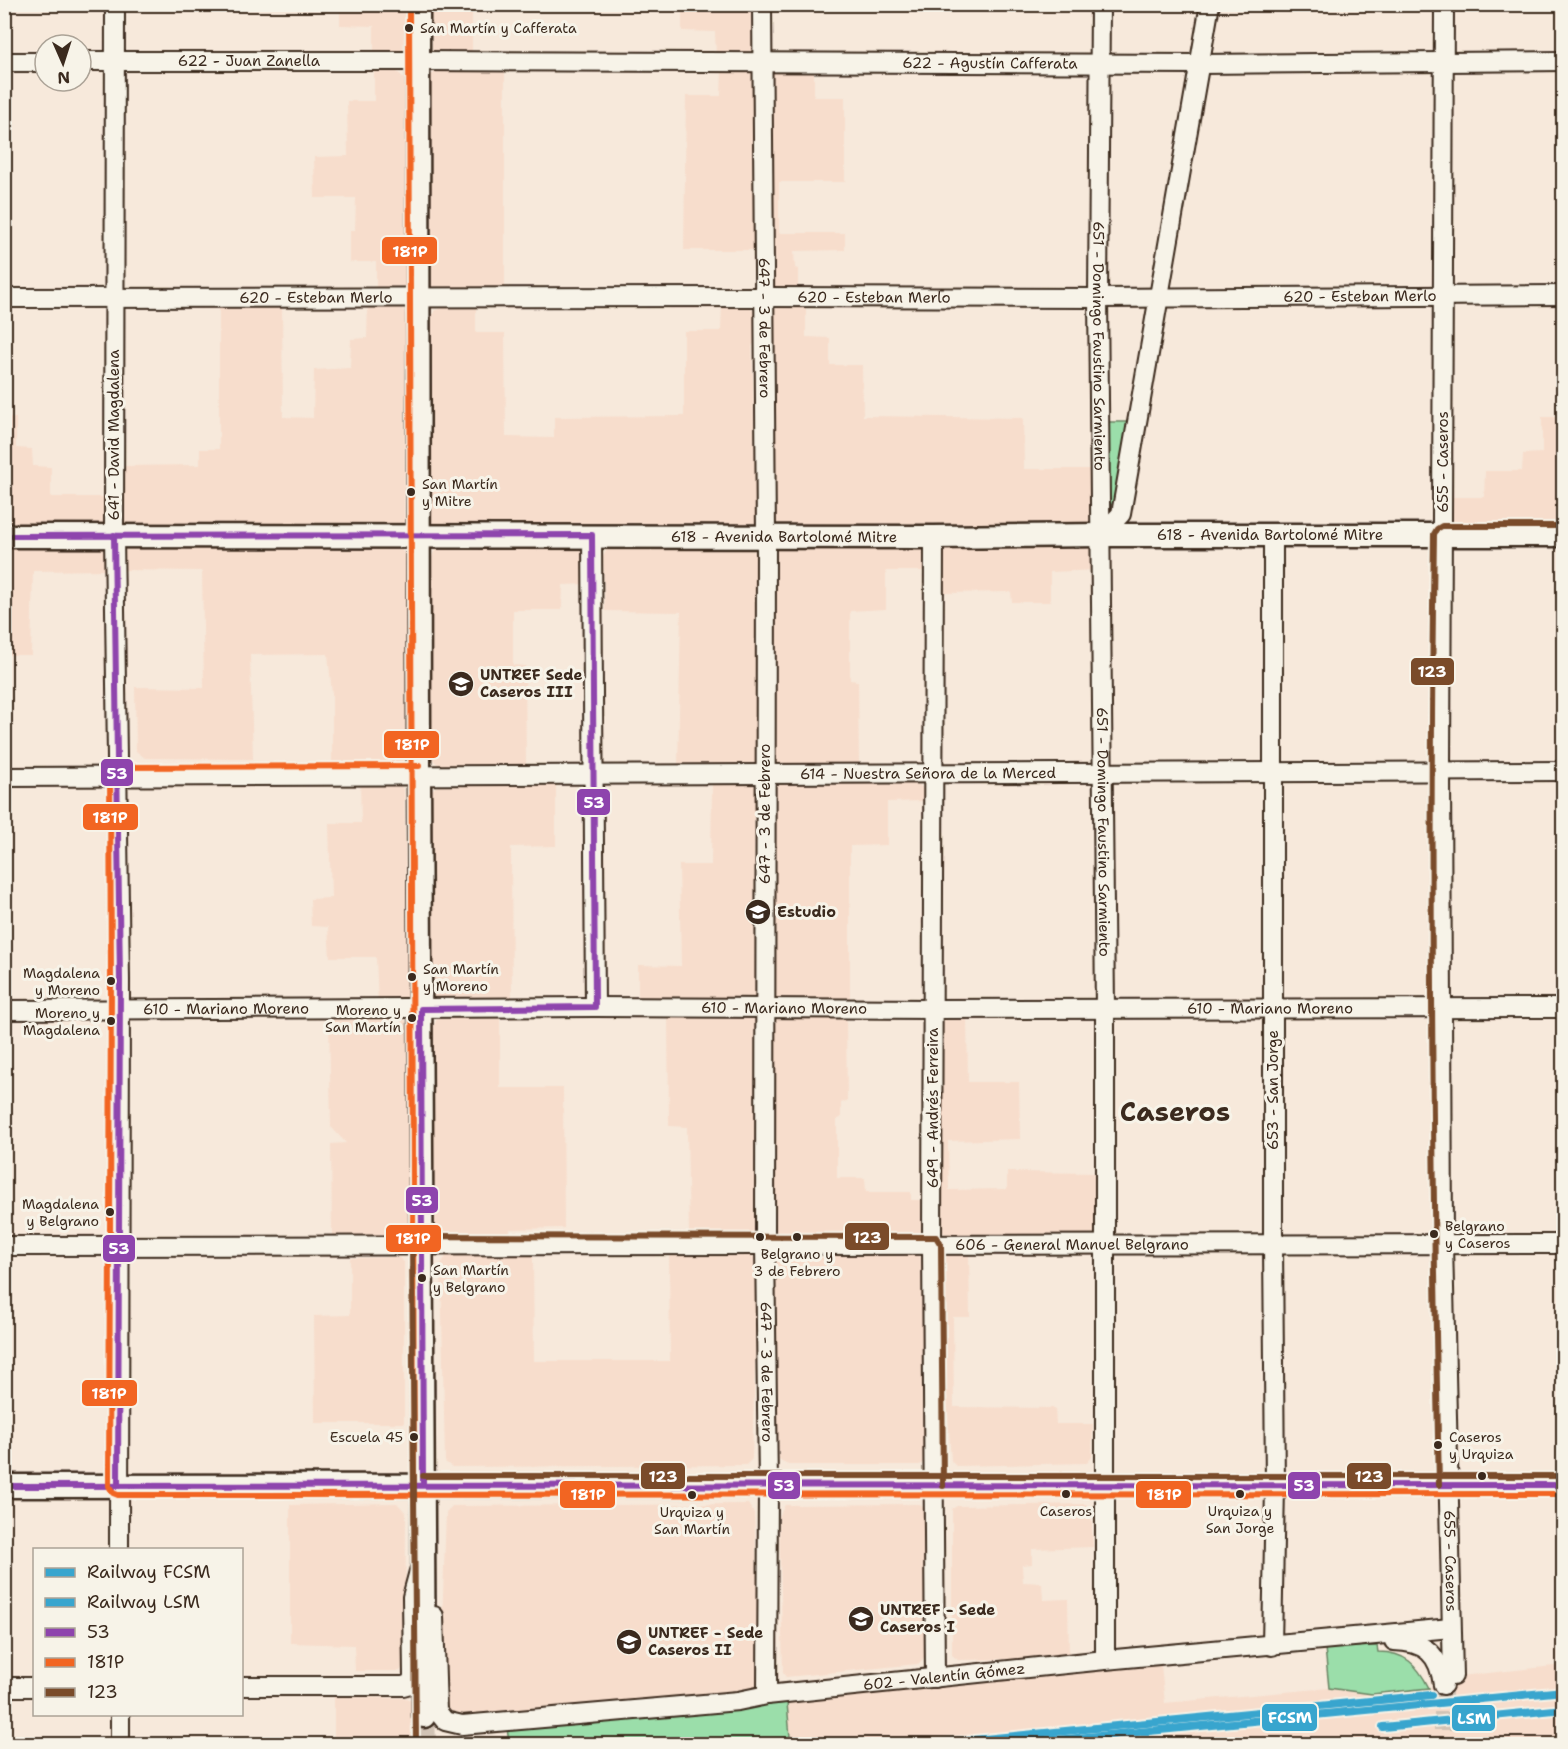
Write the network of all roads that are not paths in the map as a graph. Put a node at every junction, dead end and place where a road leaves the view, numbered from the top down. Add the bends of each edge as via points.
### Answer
1 (116, 4) edge
2 (418, 4) edge
3 (762, 4) edge
4 (1100, 4) edge
5 (1210, 4) edge
6 (1444, 4) edge
7 (116, 61) junction
8 (418, 61) junction
9 (1444, 61) junction
10 (1563, 61) edge
11 (4, 62) edge
12 (33, 62) edge
13 (93, 62) edge
14 (762, 63) junction
15 (1100, 63) junction
16 (1200, 64) junction
17 (1443, 295) junction
18 (1563, 295) edge
19 (419, 297) junction
20 (764, 297) junction
21 (4, 298) edge
22 (115, 298) junction
23 (1098, 298) junction
24 (1159, 298) junction
25 (114, 535) junction
26 (419, 535) junction
27 (592, 535) junction
28 (1101, 535) junction
29 (1273, 535) junction
30 (1443, 535) junction
31 (1563, 535) edge
32 (4, 536) edge
33 (766, 536) junction
34 (934, 537) junction
35 (1441, 771) junction
36 (1563, 771) edge
37 (1273, 772) junction
38 (934, 773) junction
39 (1103, 773) junction
40 (766, 774) junction
41 (419, 775) junction
42 (594, 775) junction
43 (118, 776) junction
44 (4, 777) edge
45 (595, 1007) junction
46 (1443, 1007) junction
47 (765, 1008) junction
48 (1273, 1008) junction
49 (1563, 1008) edge
50 (421, 1009) junction
51 (934, 1009) junction
52 (1105, 1009) junction
53 (4, 1010) edge
54 (120, 1010) junction
55 (421, 1244) junction
56 (765, 1244) junction
57 (1273, 1244) junction
58 (1443, 1244) junction
59 (1563, 1244) edge
60 (932, 1245) junction
61 (1105, 1245) junction
62 (4, 1246) edge
63 (120, 1246) junction
64 (423, 1485) junction
65 (768, 1485) junction
66 (1448, 1485) junction
67 (1563, 1485) edge
68 (4, 1486) edge
69 (118, 1486) junction
70 (934, 1486) junction
71 (1106, 1486) junction
72 (1275, 1486) junction
73 (119, 1548) edge
74 (423, 1553) junction
75 (1451, 1628) junction
76 (1341, 1638) junction
77 (1272, 1646) junction
78 (1105, 1660) junction
79 (935, 1678) junction
80 (243, 1686) edge
81 (4, 1687) edge
82 (33, 1687) edge
83 (767, 1695) junction
84 (120, 1716) edge
85 (433, 1717) joint
86 (120, 1744) edge

1 - 7 street, 641 - David Magdalena
2 - 8 main road
3 - 14 street, 647 - 3 de Febrero
4 - 15 street, 651 - Domingo Faustino Sarmiento
5 - 16 street
6 - 9 street, 655 - Caseros
7 - 8 street, 622 - Juan Zanella
7 - 13 street, 622 - Juan Zanella
7 - 22 street, 641 - David Magdalena
8 - 14 street, 622 - Agustín Cafferata
8 - 19 main road
9 - 10 street, 622 - Agustín Cafferata
9 - 16 street, 622 - Agustín Cafferata
9 - 17 street, 655 - Caseros
11 - 12 street
14 - 15 street, 622 - Agustín Cafferata
14 - 20 street, 647 - 3 de Febrero
15 - 16 street, 622 - Agustín Cafferata
15 - 23 street, 651 - Domingo Faustino Sarmiento
16 - 24 street
17 - 18 street, 620 - Esteban Merlo
17 - 24 street, 620 - Esteban Merlo
17 - 30 street, 655 - Caseros
19 - 20 street, 620 - Esteban Merlo
19 - 22 street, 620 - Esteban Merlo
19 - 26 main road
20 - 23 street, 620 - Esteban Merlo
20 - 33 street, 647 - 3 de Febrero
21 - 22 street, 620 - Esteban Merlo
22 - 25 street, 641 - David Magdalena
23 - 24 street, 620 - Esteban Merlo
23 - 28 street, 651 - Domingo Faustino Sarmiento
24 - 28 street via 1121,514
25 - 26 main road, 618 - Avenida Bartolomé Mitre
25 - 32 main road, 618 - Avenida Bartolomé Mitre
25 - 43 street, 641 - David Magdalena
26 - 27 main road, 618 - Avenida Bartolomé Mitre
26 - 41 main road
27 - 33 main road, 618 - Avenida Bartolomé Mitre
27 - 42 street
28 - 29 main road, 618 - Avenida Bartolomé Mitre
28 - 34 main road, 618 - Avenida Bartolomé Mitre
28 - 39 street, 651 - Domingo Faustino Sarmiento
29 - 30 main road, 618 - Avenida Bartolomé Mitre
29 - 37 street, 653 - San Jorge
30 - 31 main road, 618 - Avenida Bartolomé Mitre
30 - 35 street, 655 - Caseros
33 - 34 main road, 618 - Avenida Bartolomé Mitre
33 - 40 street, 647 - 3 de Febrero
34 - 38 street, 649 - Andrés Ferreira
35 - 36 street, 614 - Nuestra Señora de la Merced
35 - 37 street, 614 - Nuestra Señora de la Merced
35 - 46 street, 655 - Caseros
37 - 39 street, 614 - Nuestra Señora de la Merced
37 - 48 street, 653 - San Jorge
38 - 39 street, 614 - Nuestra Señora de la Merced
38 - 40 street, 614 - Nuestra Señora de la Merced
38 - 51 street, 649 - Andrés Ferreira
39 - 52 street, 651 - Domingo Faustino Sarmiento
40 - 42 street, 614 - Nuestra Señora de la Merced
40 - 47 street, 647 - 3 de Febrero
41 - 42 street, 614 - Nuestra Señora de la Merced
41 - 43 street, 614 - Nuestra Señora de la Merced
41 - 50 main road
42 - 45 street
43 - 44 street, 614 - Nuestra Señora de la Merced
43 - 54 street, 641 - David Magdalena
45 - 47 street, 610 - Mariano Moreno
45 - 50 street, 610 - Mariano Moreno
46 - 48 street, 610 - Mariano Moreno
46 - 49 street, 610 - Mariano Moreno
46 - 58 street, 655 - Caseros
47 - 51 street, 610 - Mariano Moreno
47 - 56 street, 647 - 3 de Febrero
48 - 52 street, 610 - Mariano Moreno
48 - 57 street, 653 - San Jorge
50 - 54 street, 610 - Mariano Moreno
50 - 55 main road
51 - 52 street, 610 - Mariano Moreno
51 - 60 street, 649 - Andrés Ferreira
52 - 61 street, 651 - Domingo Faustino Sarmiento
53 - 54 street, 610 - Mariano Moreno
54 - 63 street, 641 - David Magdalena
55 - 56 street, 606 - General Manuel Belgrano
55 - 63 street, 606 - General Manuel Belgrano
55 - 64 main road
56 - 60 street, 606 - General Manuel Belgrano
56 - 65 street, 647 - 3 de Febrero
57 - 58 street, 606 - General Manuel Belgrano
57 - 61 street, 606 - General Manuel Belgrano
57 - 72 street, 653 - San Jorge
58 - 59 street, 606 - General Manuel Belgrano
58 - 66 street, 655 - Caseros
60 - 61 street, 606 - General Manuel Belgrano
60 - 70 street, 649 - Andrés Ferreira
61 - 71 street, 651 - Domingo Faustino Sarmiento
62 - 63 street, 606 - General Manuel Belgrano
63 - 69 street, 641 - David Magdalena
64 - 65 main road
64 - 69 main road
64 - 74 main road
65 - 70 main road
65 - 83 street, 647 - 3 de Febrero
66 - 67 main road
66 - 72 main road
66 - 75 street, 655 - Caseros
68 - 69 main road
69 - 73 street, 641 - David Magdalena
70 - 71 main road
70 - 79 street, 649 - Andrés Ferreira
71 - 72 main road
71 - 78 street, 651 - Domingo Faustino Sarmiento
72 - 77 street, 653 - San Jorge
74 - 80 street via 412,1597 410,1684
74 - 85 main road
75 - 76 street, 602 - Valentín Gómez
75 - 76 street, 655 - Caseros via 1448,1681 1418,1644
76 - 77 street, 602 - Valentín Gómez
77 - 78 street, 602 - Valentín Gómez
78 - 79 street, 602 - Valentín Gómez
79 - 83 street, 602 - Valentín Gómez
81 - 82 street
83 - 85 street, 602 - Valentín Gómez via 738,1701 462,1725
84 - 86 street

